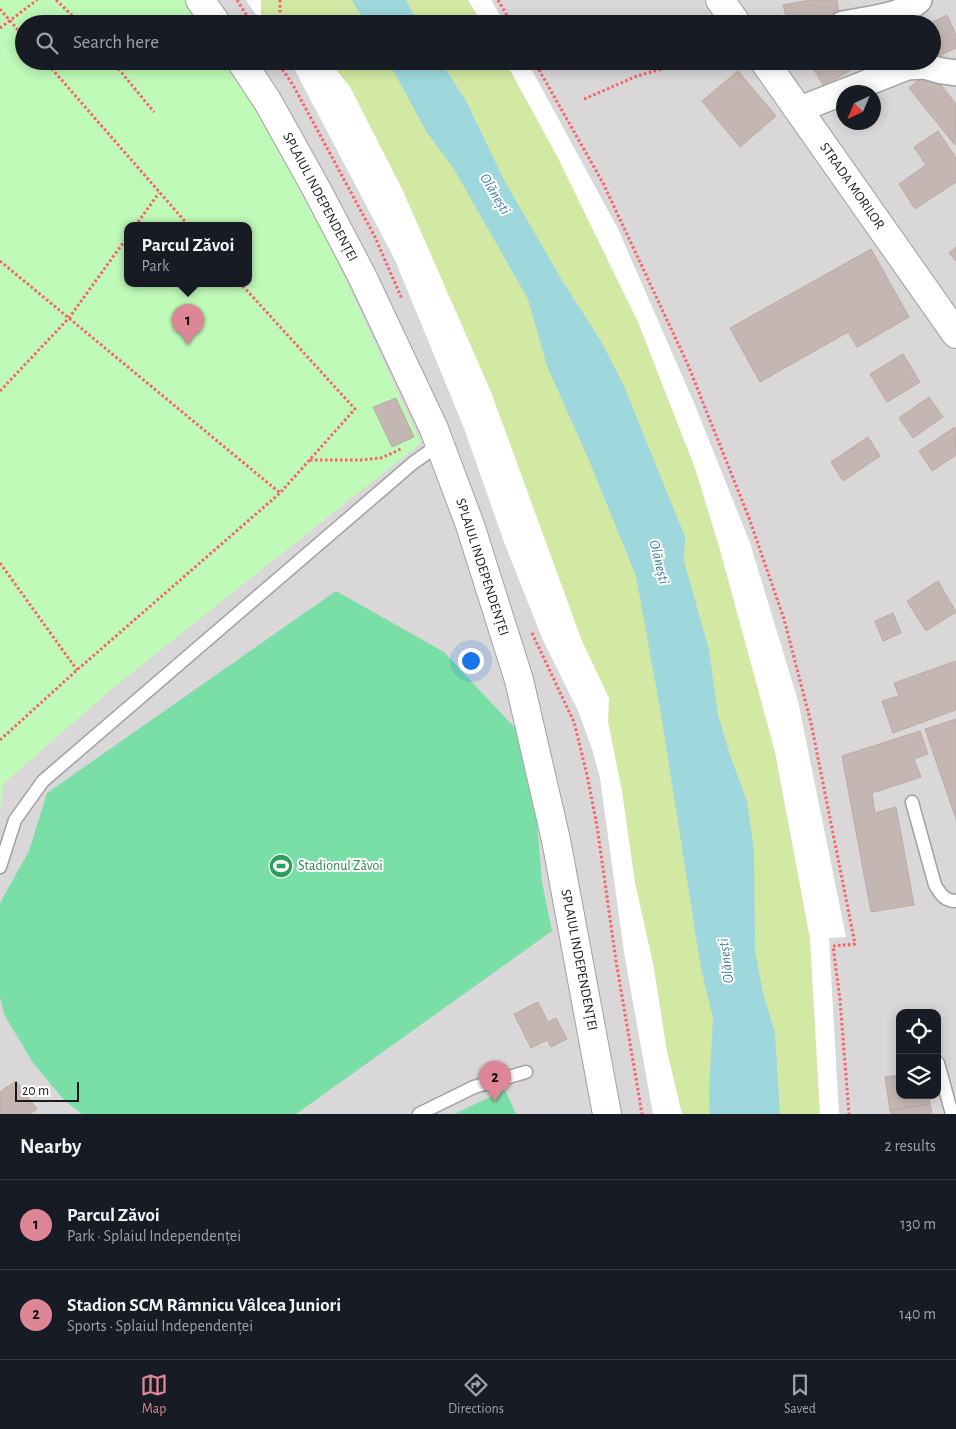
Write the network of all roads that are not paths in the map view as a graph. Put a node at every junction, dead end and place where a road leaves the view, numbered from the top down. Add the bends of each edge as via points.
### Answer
1 (200, 0) edge
2 (720, 0) edge
3 (919, 0) edge
4 (210, 15) edge
5 (731, 15) edge
6 (889, 15) edge
7 (247, 70) edge
8 (770, 70) edge
9 (899, 70) edge
10 (938, 70) edge
11 (956, 73) edge
12 (798, 110) junction
13 (948, 307) edge
14 (956, 334) edge
15 (440, 444) junction
16 (912, 802) dead end
17 (0, 867) edge
18 (956, 901) edge
19 (526, 1072) dead end
20 (941, 1075) edge
21 (419, 1114) edge
22 (607, 1114) edge
23 (952, 1114) edge

1 - 4 street
2 - 5 street
3 - 6 street via 909,9
7 - 15 street, SPLAIUL INDEPENDENȚEI via 277,118 362,276
8 - 12 street, STRADA MORILOR
9 - 12 street
10 - 11 street
12 - 13 street, STRADA MORILOR
13 - 14 street, STRADA MORILOR
15 - 17 lane via 413,463 43,782 15,820
15 - 22 street, SPLAIUL INDEPENDENȚEI via 470,525 519,680 556,840
16 - 18 lane via 935,885 948,901
19 - 21 lane via 474,1087
20 - 23 lane

